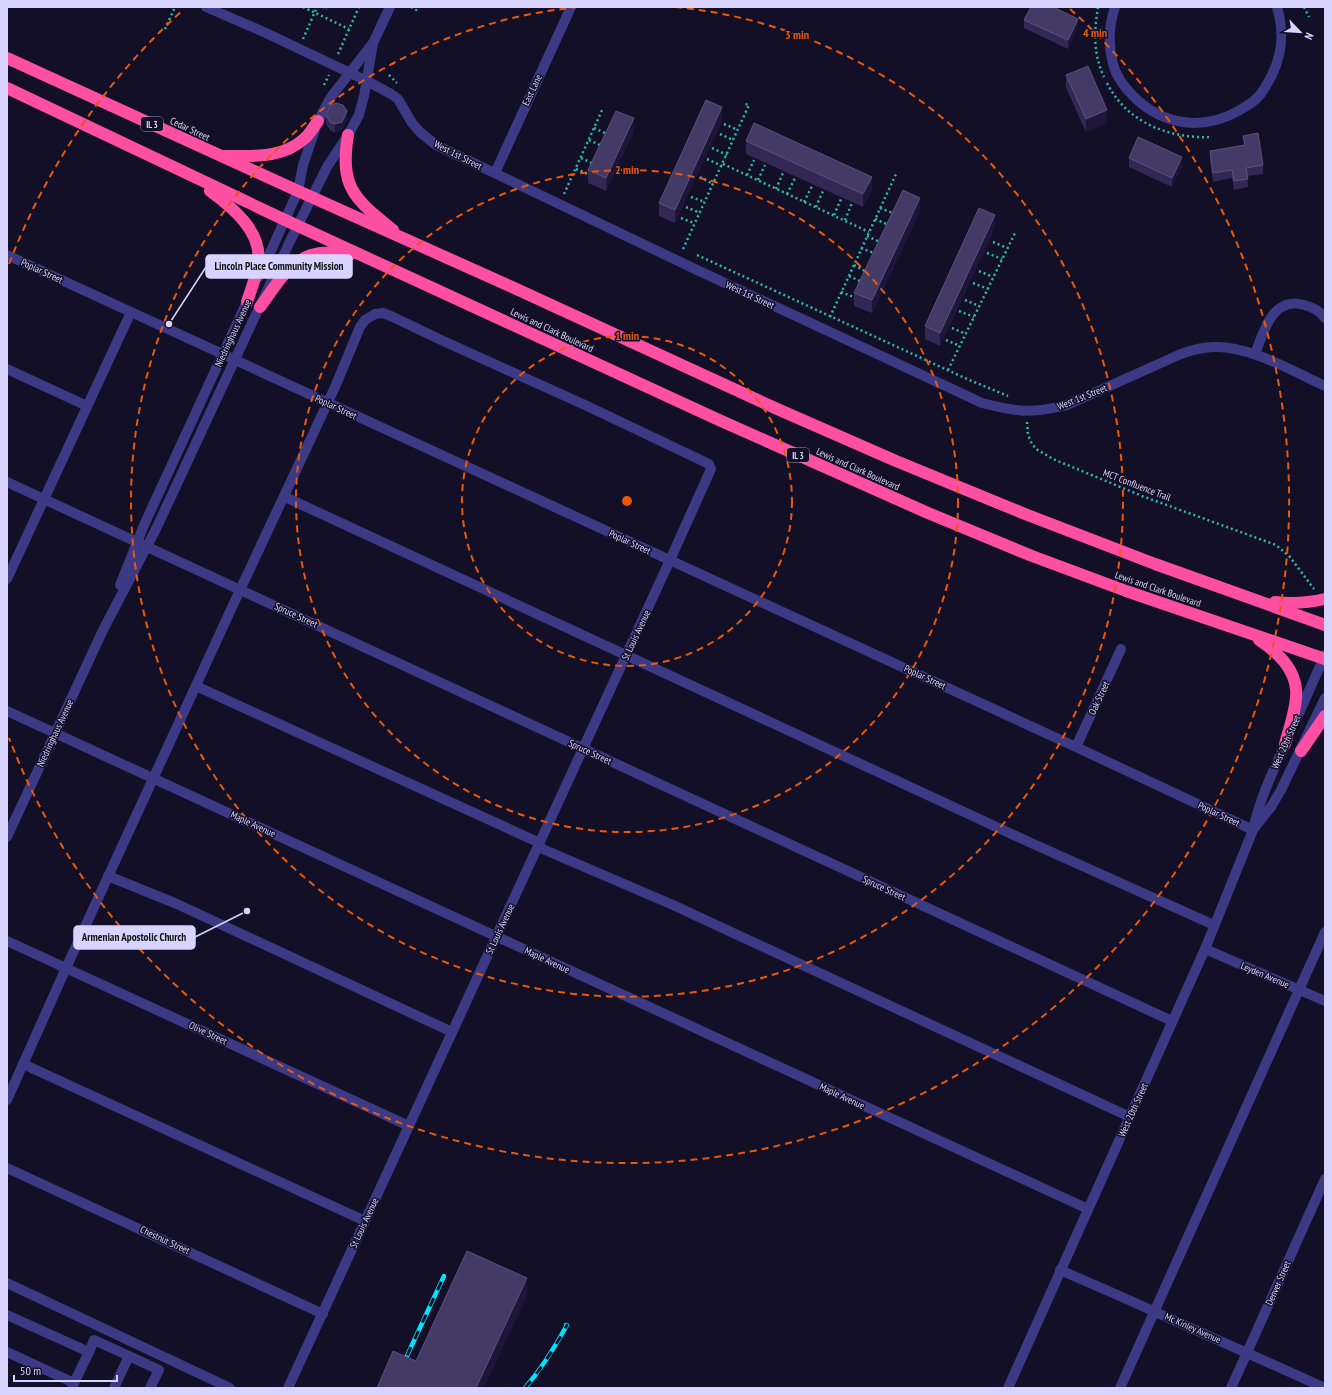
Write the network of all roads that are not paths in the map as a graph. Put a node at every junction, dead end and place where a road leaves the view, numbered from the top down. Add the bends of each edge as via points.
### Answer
1 (206, 7) edge
2 (390, 7) edge
3 (571, 7) edge
4 (1115, 7) edge
5 (1277, 7) edge
6 (373, 43) junction
7 (7, 58) edge
8 (351, 73) junction
9 (367, 81) junction
10 (7, 88) edge
11 (318, 121) junction
12 (348, 135) junction
13 (222, 156) junction
14 (495, 173) junction
15 (194, 178) junction
16 (298, 191) junction
17 (312, 198) junction
18 (284, 220) junction
19 (298, 226) junction
20 (405, 239) junction
21 (7, 255) edge
22 (360, 255) junction
23 (247, 302) junction
24 (260, 307) junction
25 (131, 312) junction
26 (1325, 318) edge
27 (1255, 354) junction
28 (223, 355) junction
29 (235, 360) junction
30 (7, 369) edge
31 (1325, 386) edge
32 (328, 403) junction
33 (87, 406) junction
34 (7, 482) edge
35 (285, 496) junction
36 (44, 499) junction
37 (137, 542) junction
38 (147, 547) junction
39 (670, 560) junction
40 (7, 579) edge
41 (240, 590) junction
42 (1321, 596) edge
43 (1257, 601) junction
44 (1325, 624) edge
45 (103, 630) junction
46 (1246, 632) junction
47 (1121, 649) dead end
48 (627, 654) junction
49 (1325, 657) edge
50 (196, 686) junction
51 (1325, 698) edge
52 (7, 710) edge
53 (1325, 716) edge
54 (55, 732) junction
55 (1285, 744) junction
56 (1076, 747) junction
57 (583, 749) junction
58 (1301, 751) junction
59 (154, 778) junction
60 (1253, 830) junction
61 (7, 836) edge
62 (539, 845) junction
63 (108, 876) junction
64 (1214, 925) junction
65 (1325, 932) edge
66 (496, 936) junction
67 (7, 941) edge
68 (1205, 949) junction
69 (66, 968) junction
70 (1299, 989) junction
71 (1325, 1001) edge
72 (1172, 1021) junction
73 (452, 1032) junction
74 (23, 1064) junction
75 (7, 1100) edge
76 (1130, 1117) junction
77 (409, 1126) junction
78 (7, 1168) edge
79 (1325, 1179) edge
80 (1088, 1209) junction
81 (365, 1221) junction
82 (1060, 1270) junction
83 (7, 1283) edge
84 (1155, 1311) junction
85 (323, 1314) junction
86 (7, 1315) edge
87 (7, 1352) edge
88 (89, 1352) junction
89 (1247, 1353) junction
90 (129, 1356) junction
91 (73, 1386) edge
92 (114, 1388) edge
93 (150, 1388) edge
94 (230, 1388) edge
95 (288, 1388) edge
96 (1008, 1388) edge
97 (1120, 1388) edge
98 (1231, 1388) edge
99 (1325, 1388) edge

1 - 8 street, West 1st Street
2 - 6 street, Niedringhaus Avenue
3 - 14 street, East Lane
4 - 5 street via 1110,36 1111,50 1113,64 1123,84 1154,112 1175,121 1198,123 1217,121 1230,116 1259,97 1276,67 1280,51 1281,20
6 - 8 street, Niedringhaus Avenue
6 - 9 street, Niedringhaus Avenue
7 - 13 highway, Cedar Street / IL 3
8 - 9 street, West 1st Street
8 - 11 street, Niedringhaus Avenue via 331,97
9 - 12 street, Niedringhaus Avenue via 359,115
9 - 14 street, West 1st Street via 398,99 416,127 436,145
10 - 15 highway, IL 3
11 - 13 highway via 305,138 285,151 262,156
11 - 16 street, Niedringhaus Avenue via 303,165
12 - 17 street, Niedringhaus Avenue via 327,167
12 - 20 highway via 345,165 354,193 366,207
13 - 16 highway, Cedar Street / IL 3
14 - 27 street, West 1st Street via 982,403 1008,410 1027,412 1067,405 1197,349 1233,348
15 - 18 highway, IL 3
15 - 23 highway via 238,214 255,237 259,248 258,263
16 - 17 highway, IL 3
16 - 18 street, Niedringhaus Avenue
17 - 19 street, Niedringhaus Avenue
17 - 20 highway, IL 3
18 - 19 highway, Lewis and Clark Boulevard / IL 3
18 - 23 street, Niedringhaus Avenue
19 - 22 highway, Lewis and Clark Boulevard / IL 3
19 - 24 street, Niedringhaus Avenue
20 - 43 highway, IL 3 via 896,461 1155,564
21 - 25 street, Poplar Street
22 - 24 highway via 329,252 301,260 288,270
22 - 46 highway, Lewis and Clark Boulevard / IL 3 via 928,513 1076,572
23 - 28 street, Niedringhaus Avenue
24 - 29 street, Niedringhaus Avenue
25 - 28 street, Poplar Street
25 - 33 street
26 - 27 street via 1317,311 1299,304 1279,308 1270,318
27 - 31 street, West 1st Street
28 - 29 street, Poplar Street
28 - 37 street, Niedringhaus Avenue
29 - 32 street, Poplar Street
29 - 38 street, Niedringhaus Avenue
30 - 33 street
32 - 35 street
32 - 39 street, Poplar Street
32 - 39 street, St Louis Avenue via 360,327 370,316 383,313 709,464 712,469
33 - 36 street
34 - 36 street, Spruce Street
35 - 41 street
35 - 48 street
36 - 37 street, Spruce Street
36 - 40 street
37 - 38 street, Spruce Street
37 - 45 street, Niedringhaus Avenue
38 - 41 street, Spruce Street
38 - 45 street, Niedringhaus Avenue
39 - 48 street, St Louis Avenue
39 - 56 street, Poplar Street
41 - 50 street
41 - 57 street, Spruce Street
42 - 43 highway via 1309,602 1287,604
43 - 44 highway, IL 3
45 - 54 street, Niedringhaus Avenue
46 - 49 highway, Lewis and Clark Boulevard / IL 3
46 - 55 highway via 1268,646 1291,672 1296,689 1293,715
47 - 56 street, Oak Street
48 - 57 street, St Louis Avenue
48 - 64 street via 1029,842
49 - 55 street, West 20th Street
50 - 59 street
50 - 62 street
51 - 58 street, West 20th Street
52 - 54 street, Maple Avenue
53 - 58 highway
54 - 59 street, Maple Avenue
54 - 61 street, Niedringhaus Avenue
55 - 60 street, West 20th Street via 1262,794
56 - 60 street, Poplar Street
57 - 62 street, St Louis Avenue
57 - 72 street, Spruce Street
58 - 60 street, West 20th Street via 1282,790
59 - 63 street
59 - 66 street, Maple Avenue
60 - 64 street, West 20th Street
62 - 66 street, St Louis Avenue
62 - 76 street
63 - 69 street
63 - 73 street via 177,904
64 - 68 street, West 20th Street
65 - 70 street
66 - 73 street, St Louis Avenue
66 - 80 street, Maple Avenue
67 - 69 street, Olive Street
68 - 70 street, Leyden Avenue
68 - 72 street, West 20th Street
69 - 74 street
69 - 77 street, Olive Street
70 - 71 street, Leyden Avenue
70 - 84 street
72 - 76 street, West 20th Street
73 - 77 street, St Louis Avenue
74 - 75 street
74 - 81 street
76 - 80 street, West 20th Street
77 - 81 street, St Louis Avenue
78 - 85 street, Chestnut Street
79 - 89 street, Denver Street
80 - 82 street, West 20th Street
81 - 85 street, St Louis Avenue
82 - 84 street, Mc Kinley Avenue
82 - 96 street, West 20th Street
83 - 94 street
84 - 89 street, Mc Kinley Avenue
84 - 97 street
85 - 95 street, St Louis Avenue
86 - 88 street
87 - 91 street
88 - 90 street via 94,1340
88 - 91 street
89 - 98 street, Denver Street
89 - 99 street, Mc Kinley Avenue
90 - 92 street
90 - 93 street via 159,1370

